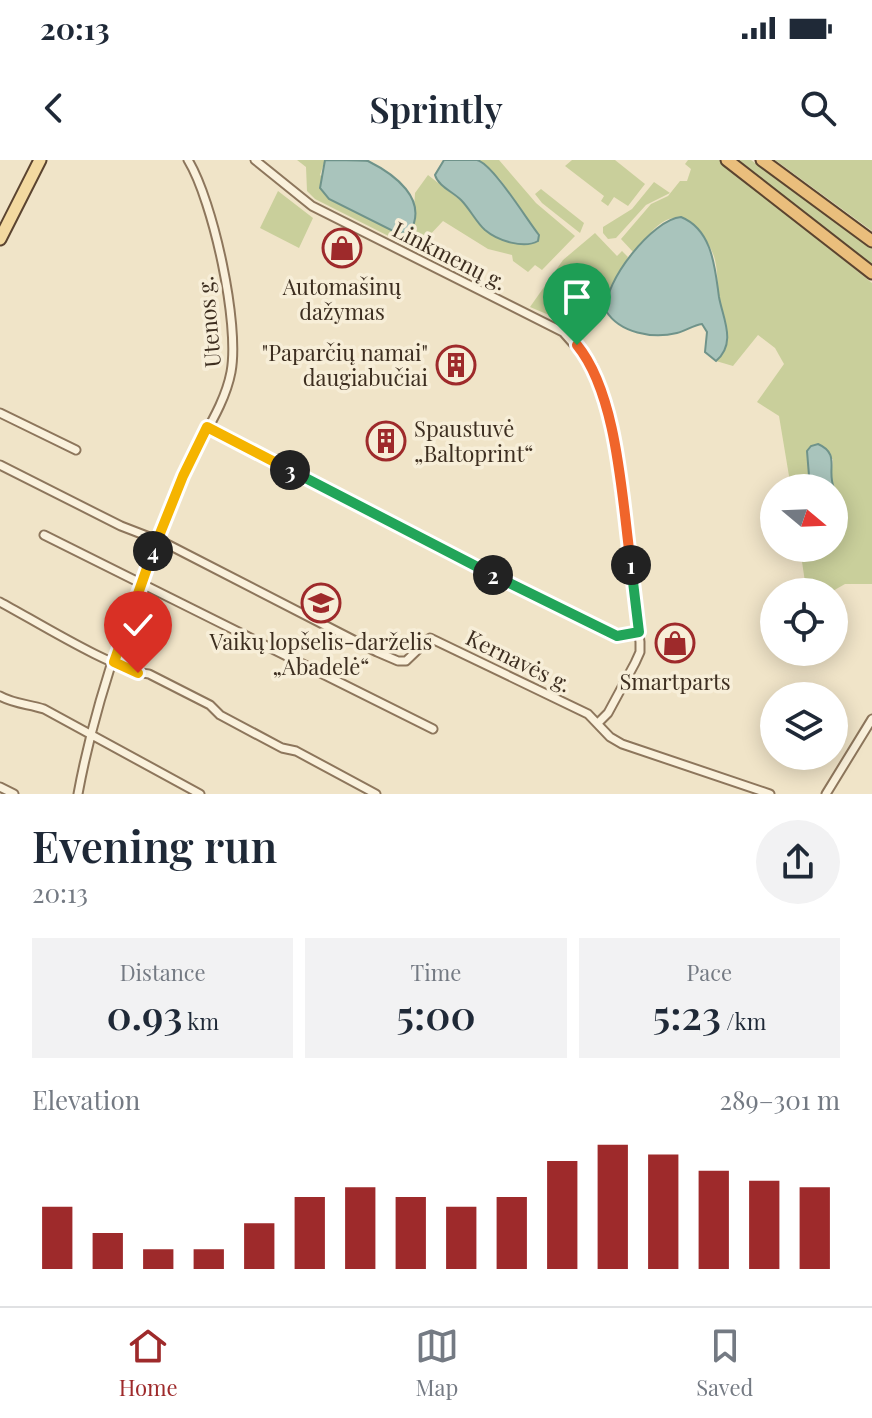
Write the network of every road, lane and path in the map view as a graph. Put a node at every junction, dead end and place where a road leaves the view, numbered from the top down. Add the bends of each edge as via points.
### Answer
1 (40, 160) edge
2 (188, 160) edge
3 (255, 160) edge
4 (727, 160) edge
5 (762, 160) edge
6 (0, 239) edge
7 (872, 241) edge
8 (871, 273) edge
9 (0, 413) edge
10 (207, 427) junction
11 (76, 450) dead end
12 (0, 465) edge
13 (44, 535) dead end
14 (157, 542) junction
15 (140, 585) junction
16 (0, 602) edge
17 (639, 632) junction
18 (114, 662) junction
19 (0, 696) edge
20 (872, 719) edge
21 (598, 723) junction
22 (433, 729) dead end
23 (89, 736) junction
24 (0, 787) edge
25 (14, 794) edge
26 (78, 794) edge
27 (200, 794) edge
28 (376, 794) edge
29 (770, 794) edge
30 (826, 794) edge

1 - 6 main road
2 - 10 street, Utenos g. via 213,217 231,332 231,376
3 - 17 street, Linkmenų g. via 312,206 551,325 584,354 596,373 609,417
4 - 8 highway
5 - 7 highway
9 - 11 street
10 - 14 street, Utenos g.
10 - 17 street via 611,635
12 - 14 street, Kernavės g.
13 - 15 street via 126,573
14 - 15 street, Utenos g.
14 - 21 street, Kernavės g. via 380,654 406,661 430,638
15 - 18 street, Utenos g.
15 - 22 street
16 - 18 street
17 - 21 street, Linkmenų g. via 640,652
18 - 23 street, Utenos g.
18 - 28 street via 149,674
19 - 23 street via 44,709
20 - 30 street
21 - 29 street, Kernavės g. via 622,744
23 - 26 street, Utenos g.
23 - 27 street
24 - 25 street

